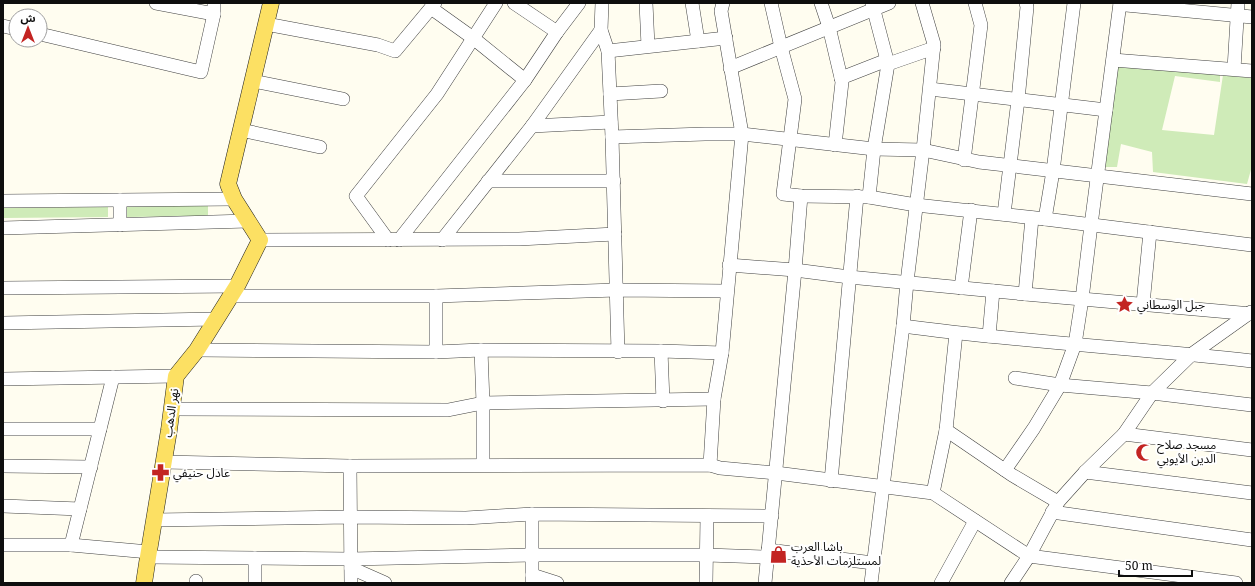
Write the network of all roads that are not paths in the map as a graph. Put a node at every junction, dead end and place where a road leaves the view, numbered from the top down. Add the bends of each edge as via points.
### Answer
1 (156, 3) edge
2 (271, 3) edge
3 (496, 3) edge
4 (514, 3) edge
5 (579, 3) edge
6 (602, 3) edge
7 (646, 3) edge
8 (692, 3) edge
9 (723, 3) edge
10 (771, 3) edge
11 (821, 3) edge
12 (889, 3) edge
13 (922, 3) edge
14 (975, 3) edge
15 (1026, 3) edge
16 (1074, 3) edge
17 (1120, 3) edge
18 (433, 6) edge
19 (873, 6) edge
20 (214, 9) edge
21 (1238, 9) edge
22 (1252, 17) edge
23 (266, 24) junction
24 (829, 27) junction
25 (601, 30) junction
26 (557, 32) junction
27 (48, 36) edge
28 (473, 38) junction
29 (726, 38) junction
30 (698, 41) junction
31 (648, 46) junction
32 (781, 47) junction
33 (934, 48) junction
34 (608, 51) junction
35 (1113, 60) junction
36 (888, 62) junction
37 (730, 68) junction
38 (1234, 69) junction
39 (1252, 71) edge
40 (841, 78) junction
41 (525, 80) junction
42 (253, 81) junction
43 (930, 89) junction
44 (661, 91) dead end
45 (610, 94) junction
46 (972, 94) junction
47 (343, 99) dead end
48 (1018, 100) junction
49 (1061, 105) junction
50 (1106, 110) junction
51 (611, 122) junction
52 (532, 126) junction
53 (241, 130) junction
54 (742, 134) junction
55 (612, 137) junction
56 (790, 140) junction
57 (835, 145) junction
58 (320, 147) dead end
59 (874, 149) junction
60 (923, 150) junction
61 (964, 160) junction
62 (1010, 166) junction
63 (1053, 171) junction
64 (1097, 176) junction
65 (488, 181) junction
66 (614, 181) junction
67 (1252, 194) edge
68 (801, 196) junction
69 (863, 197) junction
70 (234, 199) junction
71 (120, 200) junction
72 (3, 201) edge
73 (916, 205) junction
74 (971, 210) junction
75 (1004, 214) junction
76 (1032, 218) junction
77 (1046, 219) junction
78 (248, 221) junction
79 (120, 225) junction
80 (1090, 225) junction
81 (3, 228) edge
82 (1150, 232) junction
83 (615, 234) junction
84 (260, 240) junction
85 (393, 240) junction
86 (442, 240) junction
87 (1252, 246) edge
88 (729, 265) junction
89 (795, 270) junction
90 (849, 277) junction
91 (907, 282) junction
92 (3, 288) edge
93 (961, 288) junction
94 (617, 290) junction
95 (234, 291) junction
96 (728, 291) junction
97 (994, 291) junction
98 (1025, 294) junction
99 (436, 296) junction
100 (1082, 299) junction
101 (1143, 304) junction
102 (1251, 313) edge
103 (216, 318) junction
104 (3, 323) edge
105 (903, 326) junction
106 (956, 333) junction
107 (989, 336) junction
108 (1075, 344) junction
109 (196, 350) junction
110 (481, 350) junction
111 (661, 351) junction
112 (436, 352) junction
113 (618, 352) junction
114 (722, 353) junction
115 (1192, 354) junction
116 (1252, 361) edge
117 (176, 376) junction
118 (113, 377) junction
119 (1015, 378) dead end
120 (3, 379) edge
121 (1060, 385) junction
122 (1152, 393) junction
123 (714, 399) junction
124 (663, 400) junction
125 (483, 403) junction
126 (1252, 405) edge
127 (172, 409) junction
128 (3, 429) edge
129 (100, 429) junction
130 (946, 430) junction
131 (1124, 434) junction
132 (1252, 450) edge
133 (164, 462) junction
134 (710, 464) junction
135 (483, 465) junction
136 (3, 466) edge
137 (350, 466) junction
138 (90, 467) junction
139 (1005, 470) junction
140 (1085, 472) junction
141 (776, 473) junction
142 (831, 481) junction
143 (882, 486) junction
144 (933, 493) junction
145 (1252, 493) edge
146 (3, 506) edge
147 (1055, 507) junction
148 (80, 509) junction
149 (532, 514) junction
150 (707, 516) junction
151 (772, 516) junction
152 (350, 517) junction
153 (154, 520) junction
154 (975, 521) junction
155 (1252, 540) edge
156 (3, 544) edge
157 (71, 545) junction
158 (767, 553) junction
159 (148, 554) junction
160 (532, 555) junction
161 (707, 555) junction
162 (1028, 556) junction
163 (255, 558) junction
164 (351, 563) junction
165 (873, 563) junction
166 (532, 579) edge
167 (144, 583) edge
168 (255, 583) edge
169 (351, 583) edge
170 (385, 583) edge
171 (557, 583) edge
172 (706, 583) edge
173 (765, 583) edge
174 (870, 583) edge
175 (941, 583) edge
176 (1011, 583) edge
177 (1236, 583) edge

1 - 20 street
2 - 23 main road
3 - 28 street
4 - 26 street
5 - 26 street
6 - 25 street
7 - 31 street
8 - 30 street
9 - 29 street via 721,11
10 - 32 street
11 - 24 street
12 - 19 street
13 - 33 street
14 - 46 street via 981,25
15 - 48 street
16 - 49 street
17 - 21 street
17 - 35 street
18 - 23 street via 395,51 378,45
18 - 28 street
19 - 24 street
19 - 36 street
20 - 27 street via 201,72
21 - 22 street
21 - 38 street
23 - 42 main road
24 - 32 street
24 - 40 street
25 - 34 street
25 - 52 street
26 - 41 street
28 - 41 street
28 - 85 street via 437,94 356,196
29 - 30 street
29 - 37 street
30 - 31 street
31 - 34 street
32 - 37 street
32 - 56 street via 795,99
33 - 36 street
33 - 43 street
34 - 45 street
35 - 38 street
35 - 50 street
36 - 40 street
36 - 59 street
37 - 54 street
38 - 39 street
40 - 57 street
41 - 85 street
42 - 47 street
42 - 53 main road
43 - 46 street
43 - 60 street
44 - 45 street
45 - 51 street
46 - 48 street
46 - 61 street
48 - 49 street
48 - 62 street
49 - 50 street
49 - 63 street
50 - 64 street
51 - 52 street
51 - 55 street
52 - 65 street
53 - 58 street
53 - 70 main road via 228,184
54 - 55 street
54 - 56 street
54 - 88 street
55 - 66 street
56 - 57 street
56 - 68 street via 783,194
57 - 59 street
59 - 60 street
59 - 69 street
60 - 61 street
60 - 73 street
61 - 62 street
62 - 63 street
62 - 75 street
63 - 64 street
63 - 77 street
64 - 67 street
64 - 80 street
65 - 66 street
65 - 86 street
66 - 83 street
68 - 69 street
68 - 89 street
69 - 73 street
69 - 90 street
70 - 71 street
70 - 78 main road
71 - 72 street
71 - 79 street
73 - 74 street
73 - 91 street
74 - 75 street
74 - 93 street
75 - 76 street
76 - 77 street
76 - 98 street
77 - 80 street
78 - 79 street
78 - 84 main road
79 - 81 street
80 - 82 street
80 - 100 street
82 - 87 street
82 - 101 street
83 - 86 street
83 - 94 street
84 - 85 street
84 - 95 main road, نهر الدهب
85 - 86 street
88 - 89 street
88 - 96 street
89 - 90 street
89 - 141 street
90 - 91 street
90 - 142 street
91 - 93 street
91 - 105 street
92 - 95 street
93 - 97 street
94 - 96 street
94 - 99 street
94 - 113 street
95 - 99 street
95 - 103 main road, نهر الدهب
96 - 114 street
97 - 98 street
97 - 107 street
98 - 100 street
99 - 112 street
100 - 101 street
100 - 108 street
101 - 102 street
102 - 115 street
103 - 104 street
103 - 109 main road, نهر الدهب
105 - 106 street
105 - 143 street
106 - 107 street
106 - 130 street
107 - 108 street
108 - 115 street
108 - 121 street
109 - 112 street
109 - 117 main road, نهر الدهب
110 - 112 street
110 - 113 street
110 - 125 street
111 - 113 street
111 - 114 street
111 - 124 street
114 - 123 street
115 - 116 street
115 - 122 street
117 - 118 street
117 - 127 main road, نهر الدهب
118 - 120 street
118 - 129 street
119 - 121 street
121 - 122 street
121 - 139 street
122 - 126 street
122 - 131 street
123 - 124 street
123 - 134 street
124 - 125 street
125 - 127 street via 448,410
125 - 135 street
127 - 133 main road, نهر الدهب
128 - 129 street
129 - 138 street
130 - 139 street
130 - 144 street
131 - 132 street
131 - 140 street
133 - 137 street
133 - 153 main road, نهر الدهب
134 - 135 street
134 - 141 street via 720,468
135 - 137 street
136 - 138 street
137 - 152 street
138 - 148 street
139 - 147 street
140 - 145 street
140 - 147 street
141 - 142 street
141 - 151 street
142 - 143 street
143 - 144 street
143 - 165 street
144 - 154 street
146 - 148 street
147 - 155 street
147 - 162 street
148 - 157 street
149 - 150 street
149 - 152 street via 466,518
149 - 160 street
150 - 151 street
150 - 161 street
151 - 158 street
152 - 153 street
152 - 164 street
153 - 159 main road, نهر الدهب
154 - 162 street
154 - 175 street
156 - 157 street
157 - 159 street
158 - 161 street
158 - 165 street
158 - 173 street
159 - 163 street
159 - 167 main road, نهر الدهب
160 - 161 street
160 - 164 street
160 - 166 street
161 - 172 street
162 - 176 street
162 - 177 street
163 - 164 street
163 - 168 street
164 - 169 street
164 - 170 street
165 - 174 street
166 - 171 street

